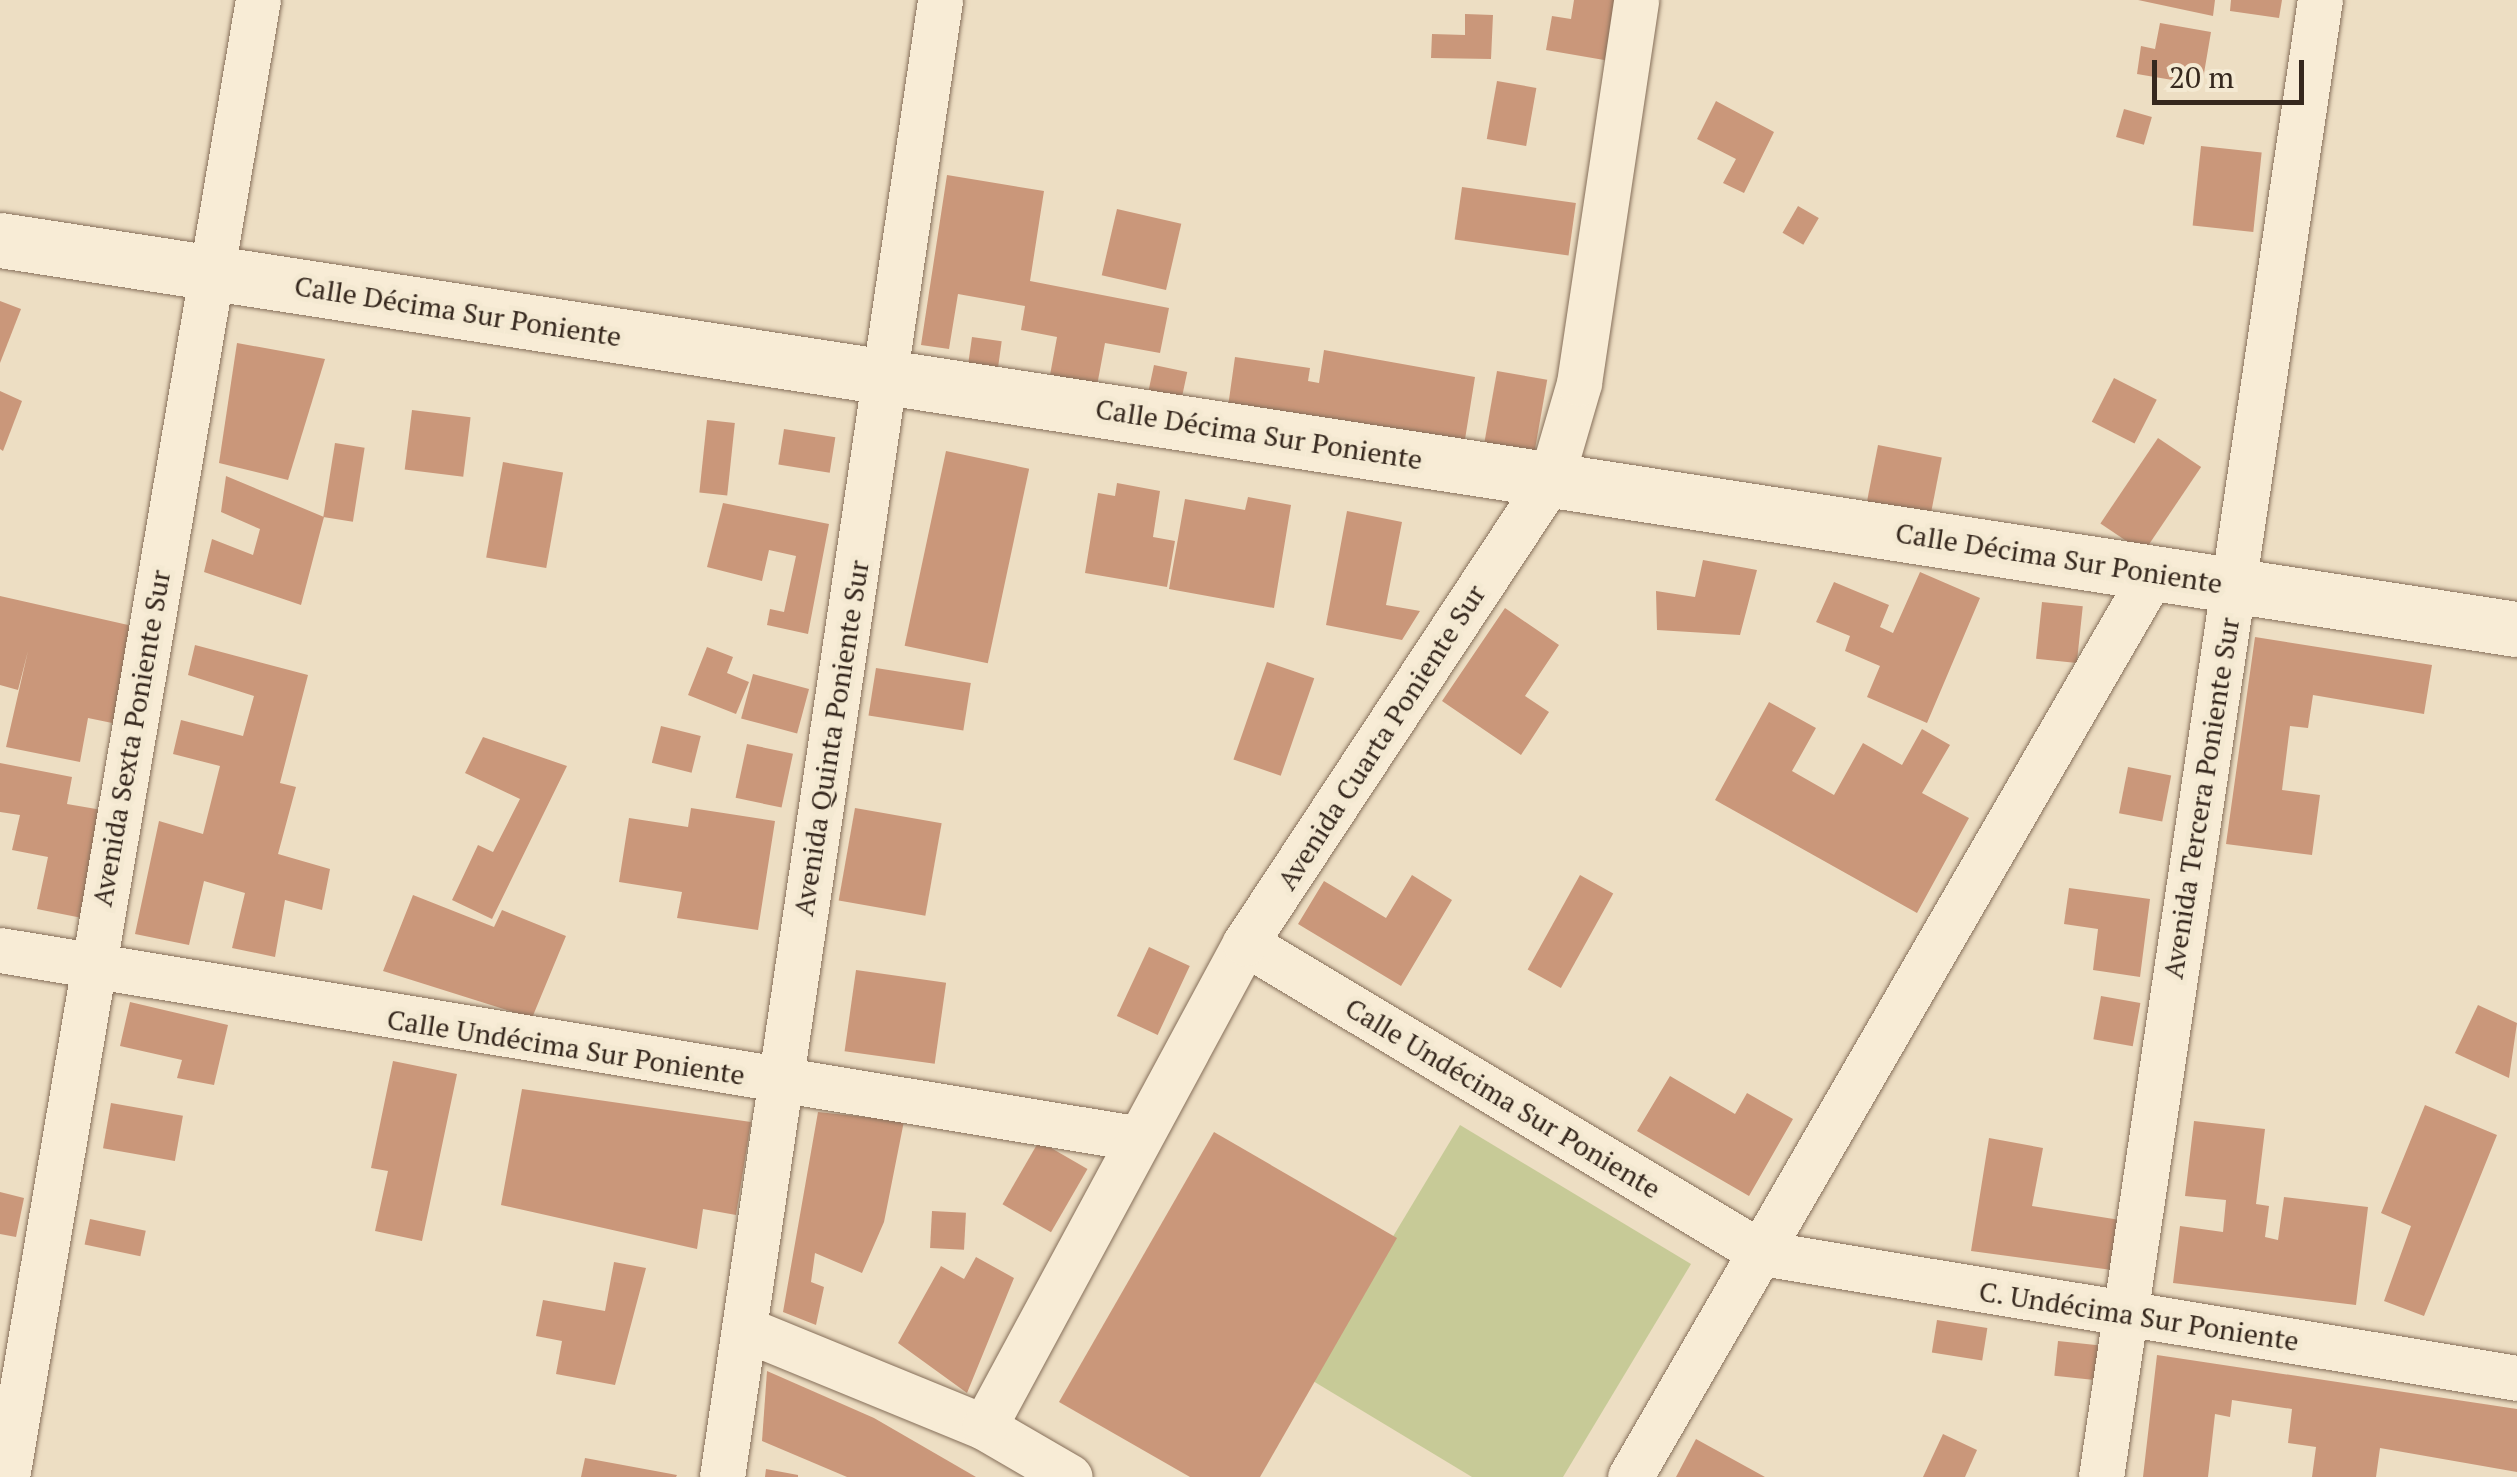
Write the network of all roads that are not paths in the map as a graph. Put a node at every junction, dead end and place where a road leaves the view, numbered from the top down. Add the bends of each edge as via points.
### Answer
1 (258, 0) edge
2 (940, 0) edge
3 (1636, 0) edge
4 (2320, 0) edge
5 (0, 240) edge
6 (216, 274) junction
7 (885, 377) junction
8 (1551, 480) junction
9 (2153, 573) junction
10 (2233, 585) junction
11 (2517, 629) edge
12 (1244, 944) junction
13 (0, 950) edge
14 (88, 970) junction
15 (780, 1081) junction
16 (1134, 1138) junction
17 (1762, 1253) junction
18 (2124, 1315) junction
19 (745, 1329) junction
20 (2517, 1378) edge
21 (984, 1427) junction
22 (8, 1477) edge
23 (722, 1477) edge
24 (1070, 1477) edge
25 (1630, 1477) edge
26 (2101, 1477) edge

1 - 6 street, Avenida Sexta Poniente Sur
2 - 7 street, Avenida Quinta Poniente Sur
3 - 8 street, Avenida Cuarta Poniente Sur via 1579,383
4 - 10 street, Avenida Tercera Poniente Sur
5 - 6 street, Calle Décima Sur Poniente
6 - 7 street, Calle Décima Sur Poniente
6 - 14 street, Avenida Sexta Poniente Sur
7 - 8 street, Calle Décima Sur Poniente
7 - 15 street, Avenida Quinta Poniente Sur
8 - 9 street, Calle Décima Sur Poniente
8 - 12 street, Avenida Cuarta Poniente Sur
9 - 10 street, Calle Décima Sur Poniente
9 - 17 street
10 - 11 street, Calle Décima Sur Poniente
10 - 18 street, Avenida Tercera Poniente Sur
12 - 16 street, Avenida Cuarta Poniente Sur
12 - 17 street, Calle Undécima Sur Poniente
13 - 14 street, Calle Undécima Sur Poniente
14 - 15 street, Calle Undécima Sur Poniente
14 - 22 street, Avenida Sexta Poniente Sur
15 - 16 street, Calle Undécima Sur Poniente
15 - 19 street, Avenida Quinta Poniente Sur
16 - 21 street, Avenida Cuarta Poniente Sur
17 - 18 street, C. Undécima Sur Poniente
17 - 25 street
18 - 20 street, C. Undécima Sur Poniente
18 - 26 street, Avenida Tercera Poniente Sur
19 - 21 street
19 - 23 street, Avenida Quinta Poniente Sur
21 - 24 street

